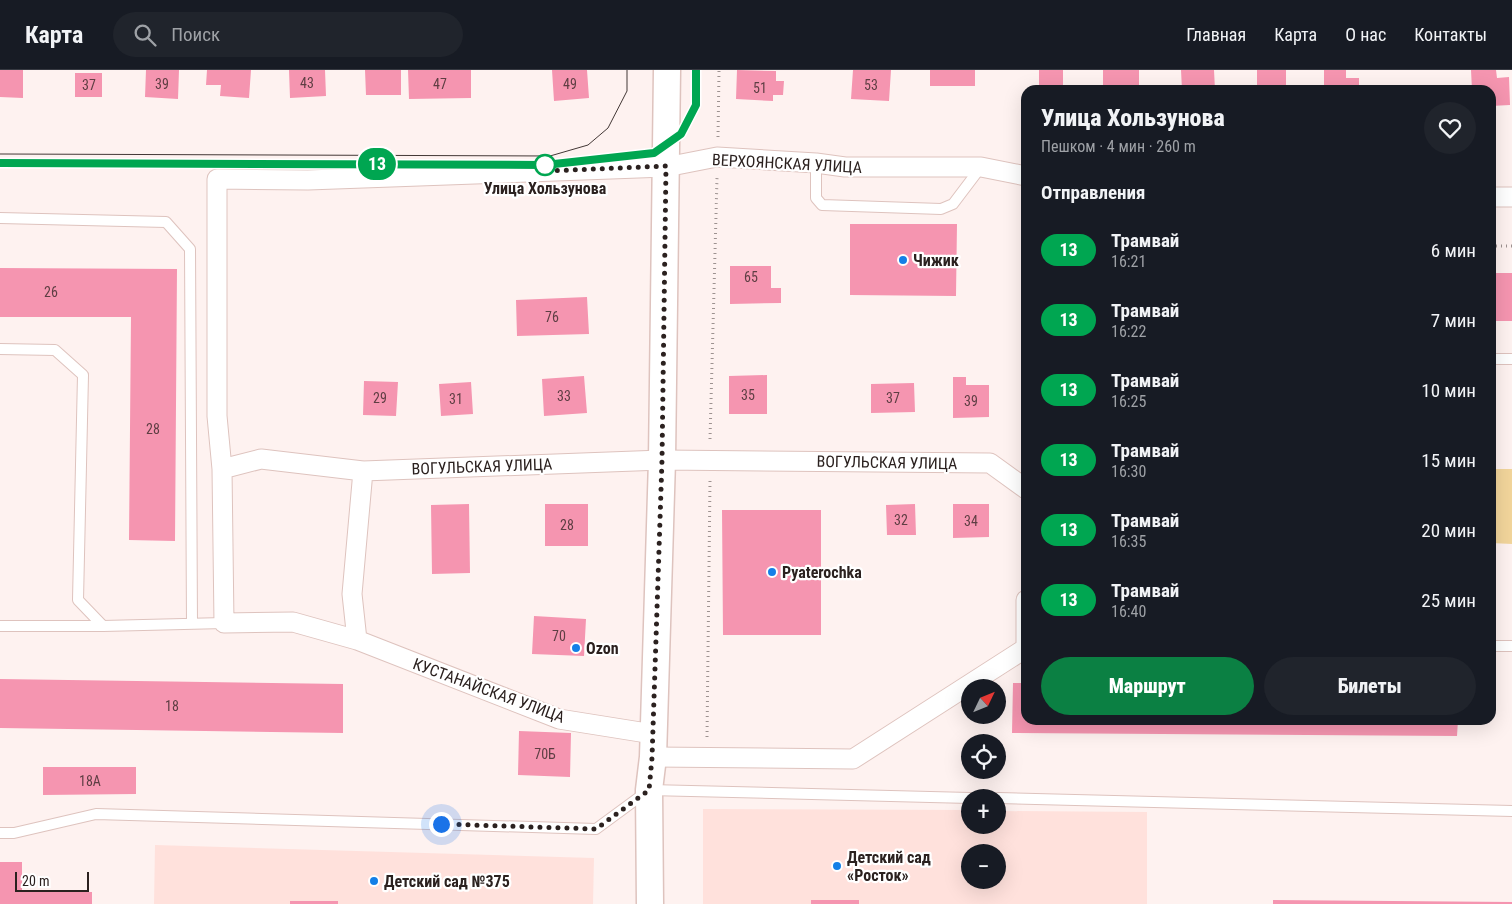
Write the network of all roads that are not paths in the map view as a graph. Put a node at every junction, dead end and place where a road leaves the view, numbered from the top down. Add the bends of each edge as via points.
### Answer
1 (667, 70) edge
2 (816, 163) junction
3 (666, 166) junction
4 (981, 167) junction
5 (1021, 175) edge
6 (1496, 197) edge
7 (1512, 197) edge
8 (0, 218) edge
9 (0, 349) edge
10 (1496, 359) edge
11 (1512, 359) edge
12 (662, 460) junction
13 (222, 469) junction
14 (363, 471) junction
15 (1021, 485) edge
16 (224, 623) junction
17 (192, 624) junction
18 (0, 626) edge
19 (103, 626) junction
20 (357, 640) junction
21 (1496, 646) edge
22 (1512, 646) edge
23 (1021, 651) edge
24 (653, 746) junction
25 (649, 790) junction
26 (961, 798) edge
27 (1006, 798) edge
28 (1512, 811) edge
29 (0, 832) edge
30 (650, 904) edge

1 - 3 street
2 - 3 street, ВЕРХОЯНСКАЯ УЛИЦА via 717,157
2 - 4 street, ВЕРХОЯНСКАЯ УЛИЦА via 845,167
2 - 4 lane via 816,198 822,205 941,208 953,204
3 - 12 street
3 - 13 street, ВЕРХОЯНСКАЯ УЛИЦА via 308,180 217,179 217,416
4 - 5 street, ВЕРХОЯНСКАЯ УЛИЦА
6 - 7 street
8 - 17 lane via 166,222 190,249
9 - 19 lane via 55,350 83,375 78,600
10 - 11 lane
12 - 14 street, ВОГУЛЬСКАЯ УЛИЦА
12 - 15 street, ВОГУЛЬСКАЯ УЛИЦА via 990,463
12 - 24 street
13 - 14 street, ВОГУЛЬСКАЯ УЛИЦА via 261,459
13 - 16 street
14 - 20 street via 352,594
16 - 17 lane
16 - 20 street, КУСТАНАЙСКАЯ УЛИЦА via 293,622
17 - 19 lane
18 - 19 lane
20 - 24 street, КУСТАНАЙСКАЯ УЛИЦА via 559,719
21 - 22 lane
23 - 24 street, КУСТАНАЙСКАЯ УЛИЦА via 853,759 707,758
24 - 25 street
25 - 26 lane
25 - 29 lane via 596,829 96,814 14,833
25 - 30 street
27 - 28 lane

